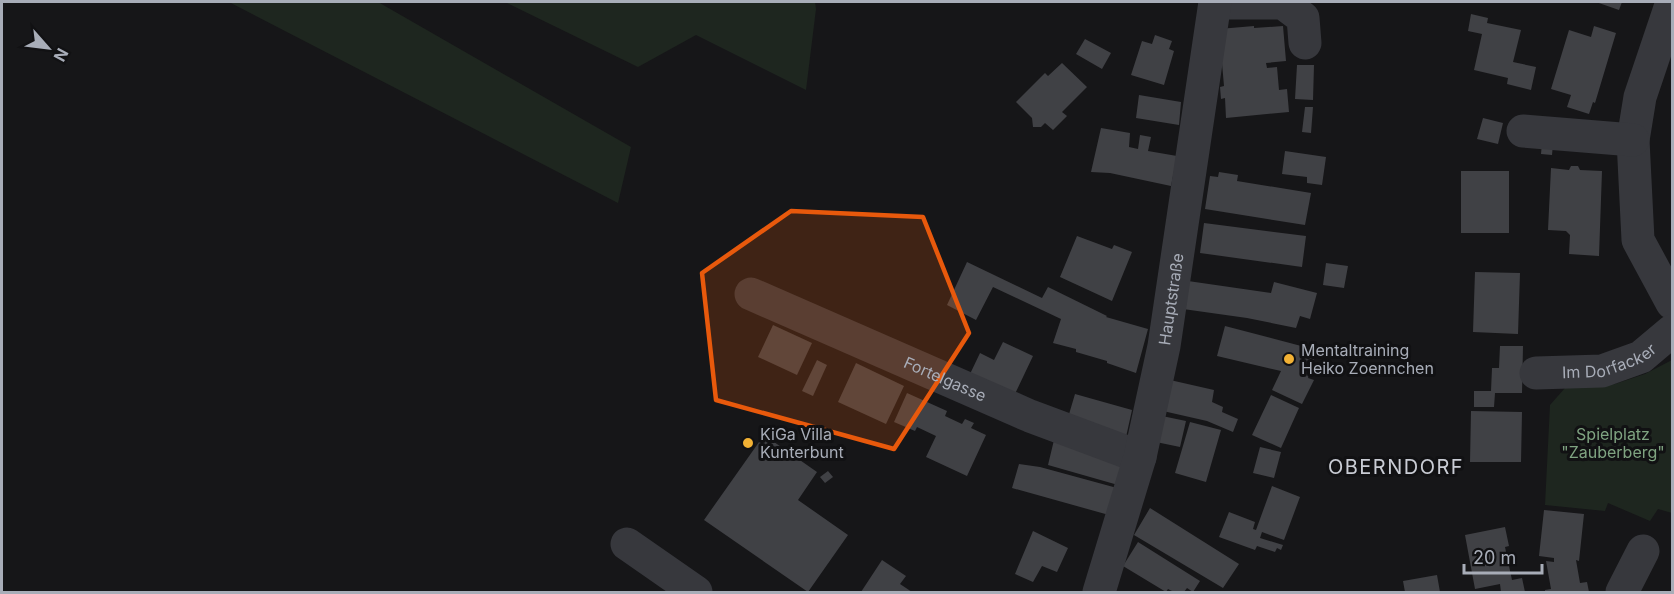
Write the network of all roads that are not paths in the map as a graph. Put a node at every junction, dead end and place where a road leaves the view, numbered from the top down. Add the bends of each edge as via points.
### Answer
1 (1215, 2) edge
2 (1672, 2) edge
3 (1305, 43) dead end
4 (1523, 131) dead end
5 (1632, 140) junction
6 (751, 294) dead end
7 (1672, 303) edge
8 (1672, 331) edge
9 (1536, 373) dead end
10 (1140, 457) junction
11 (627, 544) dead end
12 (1643, 551) dead end
13 (696, 592) edge
14 (1099, 592) edge
15 (1622, 592) edge

1 - 3 street via 1283,3 1303,18
1 - 10 street, Hauptstraße via 1164,346
2 - 5 street via 1640,97
4 - 5 street
5 - 7 street via 1638,240
6 - 10 street, Fortelgasse via 1030,416
8 - 9 street, Im Dorfacker via 1641,357 1602,371
10 - 14 street, Hauptstraße
11 - 13 street
12 - 15 street

